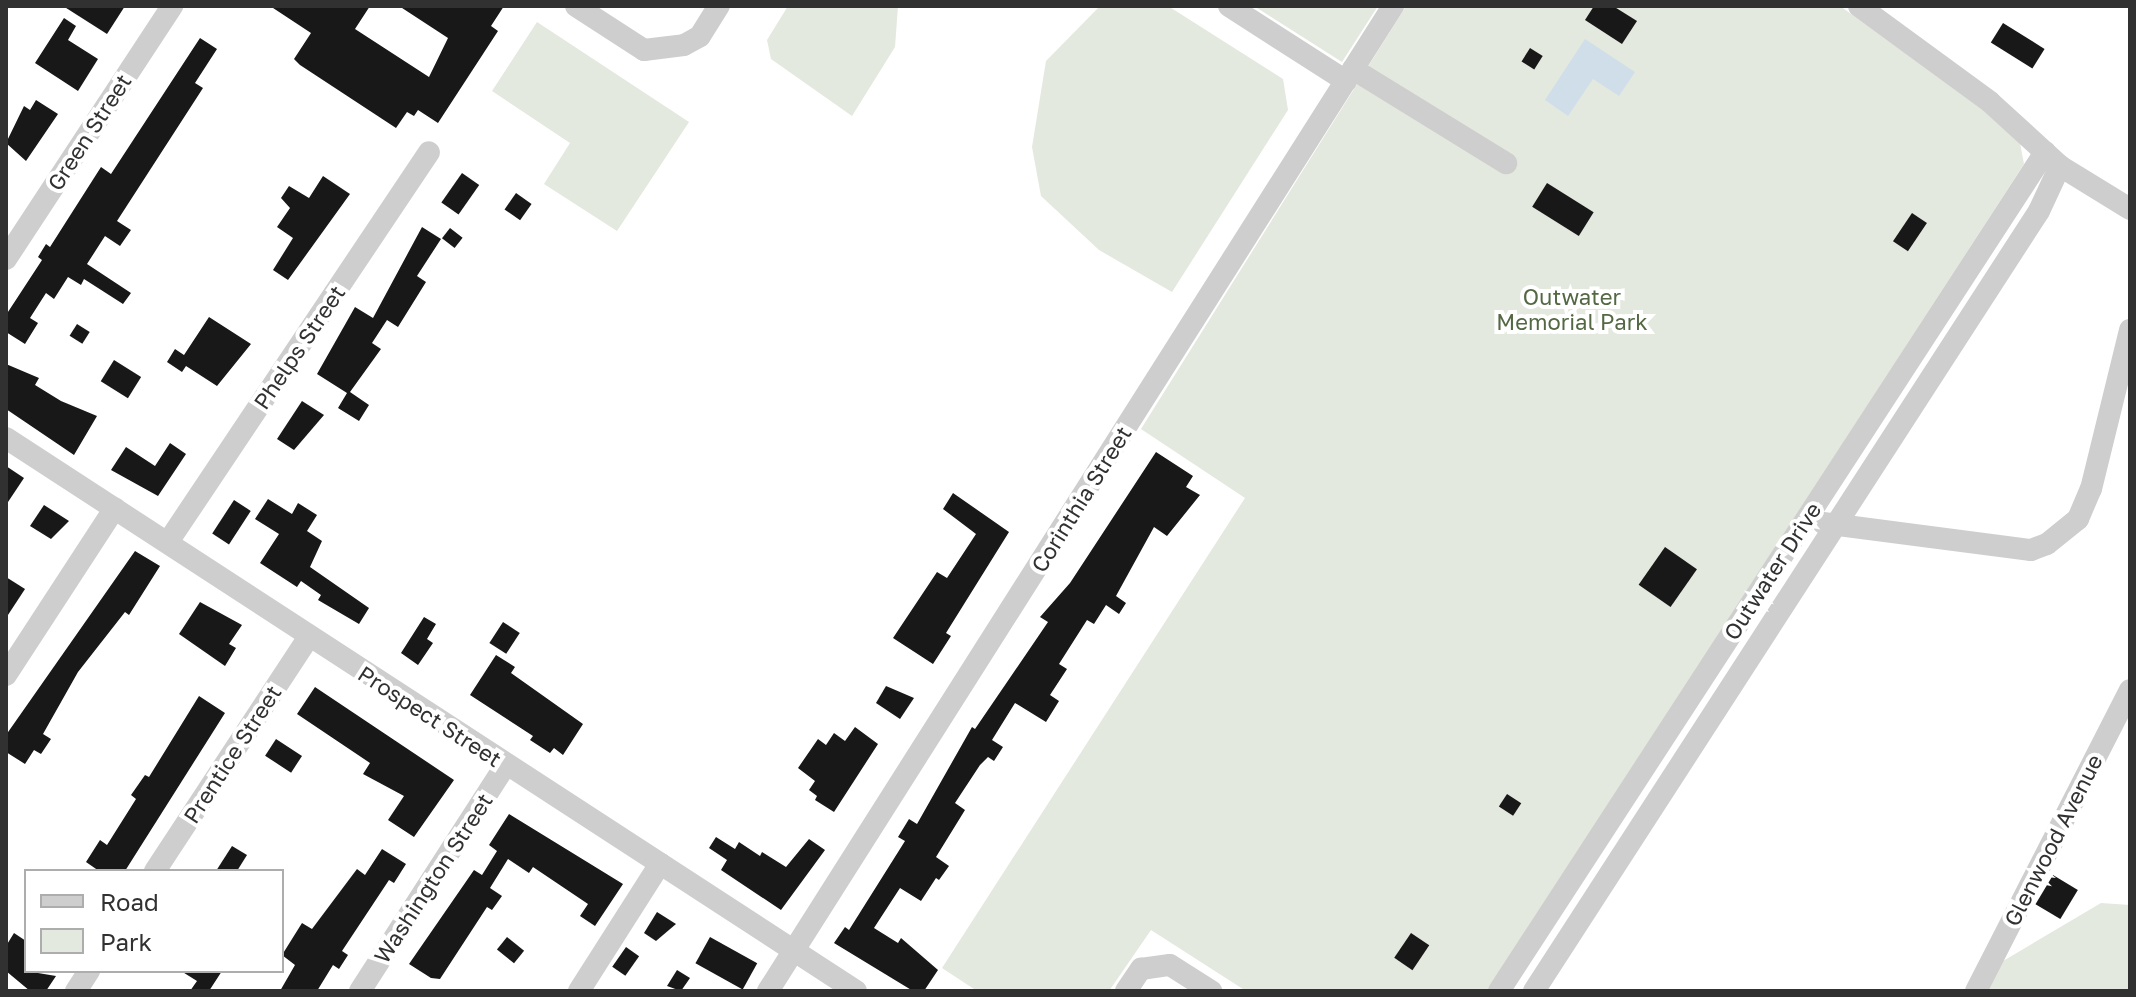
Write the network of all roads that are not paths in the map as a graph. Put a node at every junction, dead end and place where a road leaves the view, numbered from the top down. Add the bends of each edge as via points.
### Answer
1 (172, 6) edge
2 (576, 6) edge
3 (719, 6) edge
4 (1229, 6) edge
5 (1393, 6) edge
6 (1859, 6) edge
7 (1350, 75) junction
8 (429, 152) dead end
9 (2052, 159) junction
10 (1506, 163) dead end
11 (2130, 209) edge
12 (6, 259) edge
13 (2130, 330) edge
14 (6, 438) edge
15 (115, 508) junction
16 (1806, 518) junction
17 (1835, 526) junction
18 (168, 542) junction
19 (309, 637) junction
20 (6, 675) edge
21 (2130, 690) edge
22 (505, 766) junction
23 (660, 864) junction
24 (156, 869) edge
25 (794, 951) junction
26 (88, 973) edge
27 (76, 991) edge
28 (360, 991) edge
29 (579, 991) edge
30 (768, 991) edge
31 (856, 991) edge
32 (1126, 991) edge
33 (1211, 991) edge
34 (1499, 991) edge
35 (1534, 991) edge
36 (1976, 991) edge

1 - 12 street, Green Street
2 - 3 street via 644,50 663,50 700,36
4 - 7 street
5 - 7 street, Corinthia Street
6 - 9 street via 1990,102
7 - 10 street
7 - 25 street, Corinthia Street
8 - 18 street, Phelps Street
9 - 11 street
9 - 16 street, Outwater Drive
9 - 17 street, Outwater Drive via 2039,211
13 - 17 street via 2091,489 2078,519 2047,544 2031,550
14 - 15 street, Prospect Street
15 - 18 street, Prospect Street
15 - 20 street
16 - 17 street
16 - 34 street, Outwater Drive
17 - 35 street, Outwater Drive
18 - 19 street, Prospect Street
19 - 22 street, Prospect Street
19 - 24 street, Prentice Street
21 - 36 street, Glenwood Avenue
22 - 23 street, Prospect Street
22 - 28 street, Washington Street
23 - 25 street, Prospect Street
23 - 29 street
25 - 30 street, Corinthia Street
25 - 31 street, Prospect Street
26 - 27 street
32 - 33 street via 1141,969 1170,965

